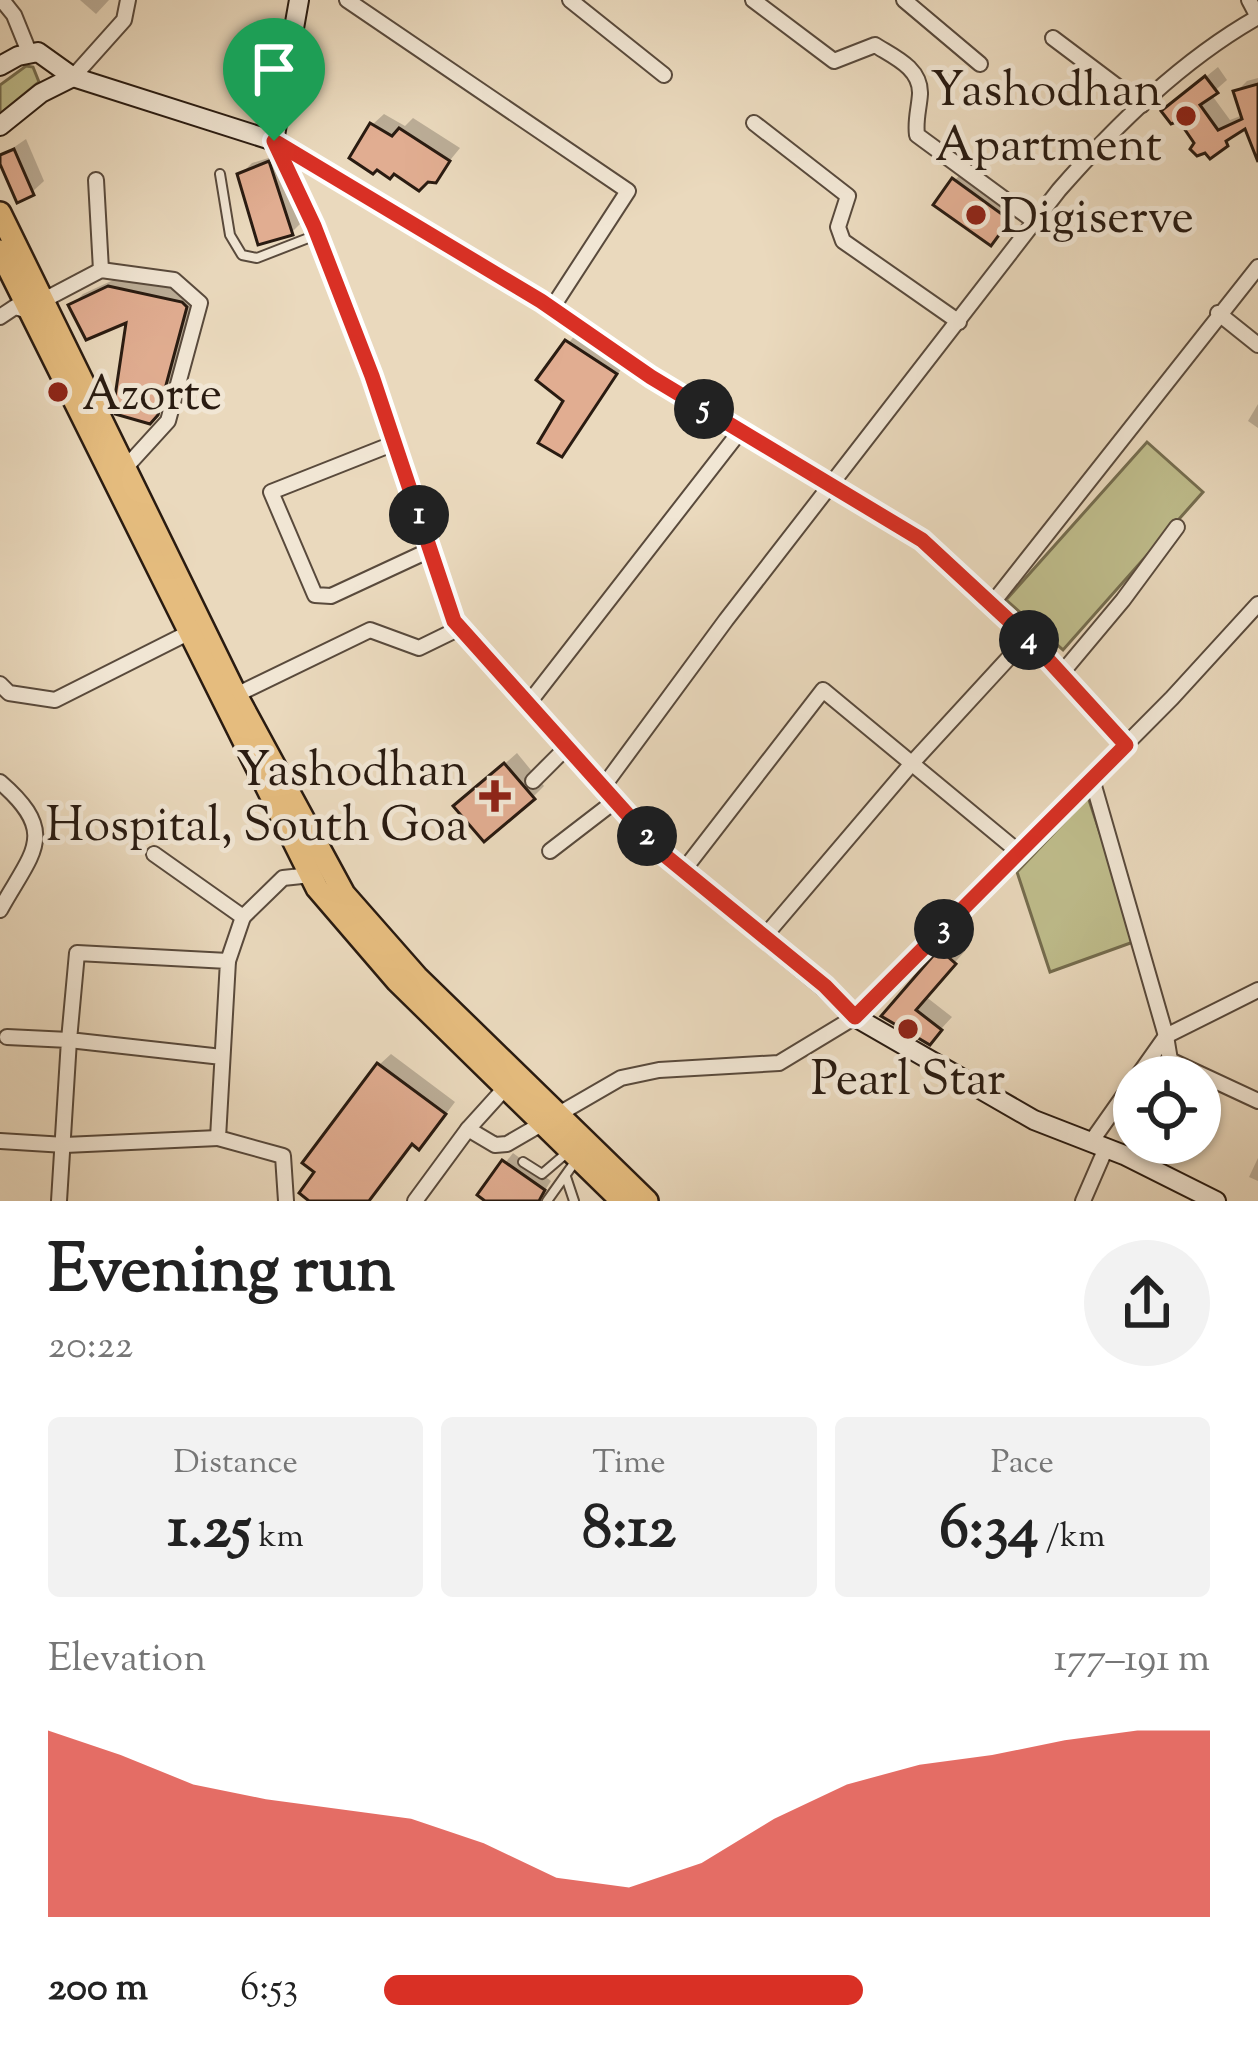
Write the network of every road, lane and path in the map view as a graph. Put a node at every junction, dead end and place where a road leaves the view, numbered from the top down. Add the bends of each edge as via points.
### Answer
1 (2, 0) edge
2 (128, 0) edge
3 (299, 0) edge
4 (347, 0) edge
5 (570, 0) edge
6 (753, 0) edge
7 (904, 0) edge
8 (1249, 0) edge
9 (1053, 38) dead end
10 (29, 52) junction
11 (980, 64) dead end
12 (0, 66) edge
13 (664, 75) dead end
14 (73, 77) junction
15 (1142, 105) junction
16 (754, 122) dead end
17 (0, 126) edge
18 (274, 141) junction
19 (220, 174) dead end
20 (97, 180) dead end
21 (0, 213) edge
22 (1034, 221) junction
23 (317, 235) junction
24 (0, 251) edge
25 (1258, 266) edge
26 (101, 270) junction
27 (37, 305) junction
28 (552, 308) junction
29 (1218, 313) junction
30 (0, 317) edge
31 (959, 322) junction
32 (1258, 345) edge
33 (741, 430) junction
34 (394, 443) junction
35 (127, 466) junction
36 (830, 484) junction
37 (1177, 527) dead end
38 (430, 550) junction
39 (991, 604) junction
40 (1257, 610) edge
41 (460, 628) junction
42 (188, 633) junction
43 (1027, 638) junction
44 (1060, 674) junction
45 (3, 693) edge
46 (236, 695) junction
47 (528, 704) junction
48 (1126, 745) junction
49 (567, 747) junction
50 (913, 762) junction
51 (1092, 779) junction
52 (0, 782) edge
53 (533, 782) dead end
54 (609, 794) junction
55 (550, 851) dead end
56 (154, 854) dead end
57 (1020, 854) junction
58 (683, 871) junction
59 (311, 875) junction
60 (0, 910) edge
61 (243, 917) junction
62 (764, 937) junction
63 (228, 961) junction
64 (1258, 990) edge
65 (855, 1017) junction
66 (1166, 1036) junction
67 (7, 1037) dead end
68 (69, 1040) junction
69 (1152, 1056) edge
70 (222, 1057) junction
71 (506, 1087) junction
72 (1258, 1101) edge
73 (552, 1120) junction
74 (1113, 1120) edge
75 (468, 1129) junction
76 (218, 1138) junction
77 (0, 1141) edge
78 (63, 1145) junction
79 (1099, 1145) junction
80 (571, 1161) junction
81 (523, 1162) dead end
82 (59, 1201) edge
83 (286, 1201) edge
84 (416, 1201) edge
85 (547, 1201) edge
86 (574, 1201) edge
87 (622, 1201) edge
88 (647, 1201) edge
89 (1084, 1201) edge
90 (1216, 1201) edge

1 - 10 street
2 - 14 street via 124,20
3 - 18 street
4 - 28 street via 628,191
5 - 13 street
6 - 22 street via 834,61 874,45 914,70 921,90 917,135
7 - 11 street
8 - 15 street via 1258,17
9 - 15 street
10 - 12 street
10 - 14 street
14 - 17 street
14 - 18 street
15 - 22 street
16 - 31 street via 848,196 842,241
18 - 23 street
18 - 28 street
19 - 23 lane via 233,245 242,255 256,258
20 - 26 street
21 - 27 main road
22 - 31 street
23 - 34 street
24 - 27 main road
25 - 29 street
26 - 27 street
26 - 35 street via 174,280 200,303 168,421
27 - 30 street
27 - 35 main road
27 - 42 main road
28 - 33 street
29 - 32 street
29 - 39 street
31 - 36 street
33 - 36 street
33 - 47 street
34 - 38 street
34 - 38 street via 271,492 315,596
35 - 46 main road
36 - 39 street via 922,540
36 - 54 street
37 - 44 street
38 - 41 street
39 - 43 street
40 - 48 street
41 - 46 street via 419,648 370,630
41 - 47 street
42 - 45 street via 55,700
42 - 59 main road
43 - 44 street
43 - 50 street
44 - 48 street
46 - 73 main road via 344,894
47 - 49 street
48 - 51 street
49 - 53 street
49 - 54 street
50 - 57 street
50 - 58 street via 824,690
50 - 62 street
51 - 57 street
51 - 66 street
52 - 60 street via 34,817 38,833
54 - 55 street
54 - 58 street
56 - 61 street
57 - 65 street
58 - 62 street
59 - 61 street via 283,878
59 - 71 main road via 397,981
61 - 63 street
62 - 65 street
63 - 68 street via 77,953
63 - 70 street
64 - 66 street
65 - 73 street via 779,1063 621,1078
65 - 79 street via 1034,1120
66 - 69 street
66 - 72 street via 1170,1060
67 - 68 street
68 - 70 street
68 - 78 street
70 - 76 street
71 - 73 main road
71 - 75 street
73 - 75 street via 507,1144
73 - 80 main road
73 - 88 main road
74 - 79 street
75 - 84 street
76 - 78 street
76 - 83 street via 283,1156
77 - 78 street
78 - 82 street
79 - 89 street
79 - 90 street
80 - 81 lane via 542,1174
80 - 85 lane
80 - 86 lane
80 - 87 main road

